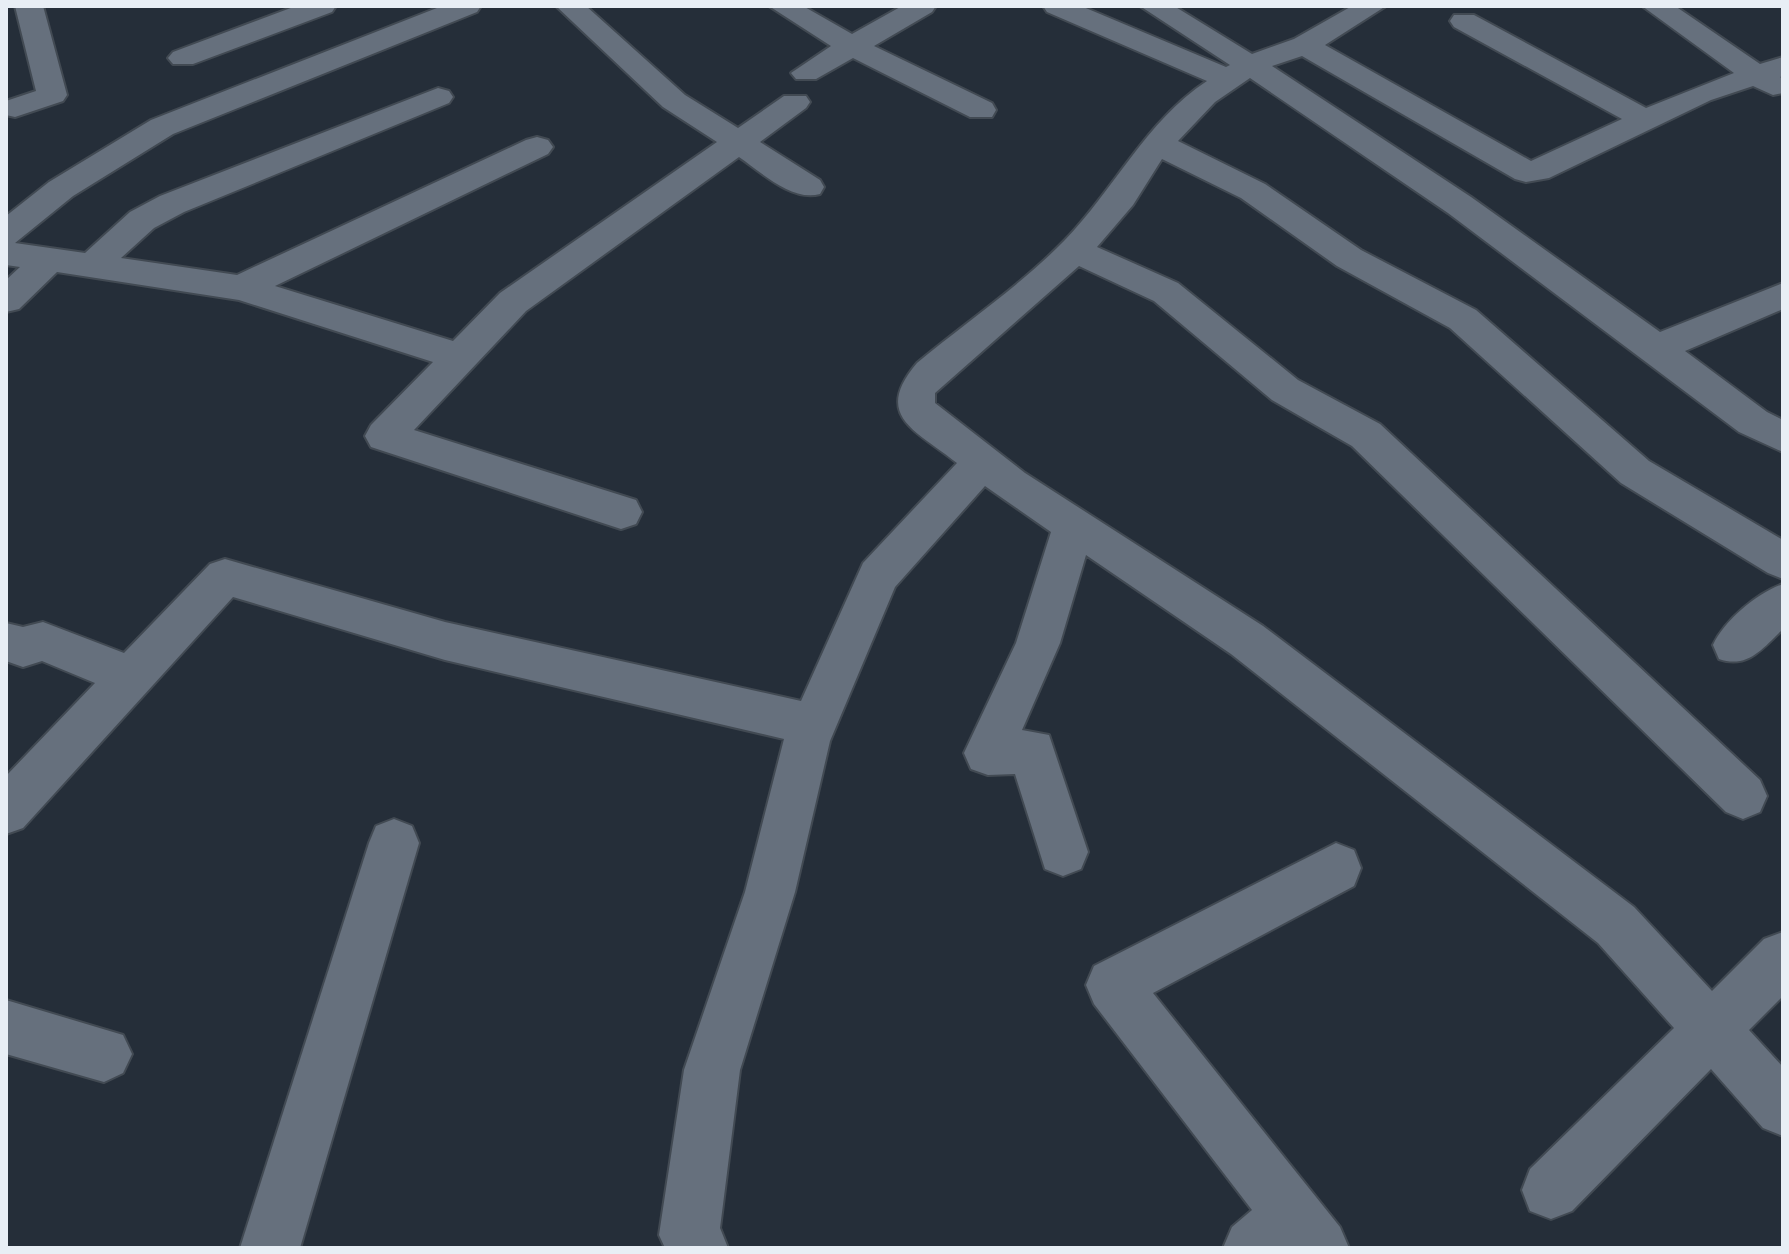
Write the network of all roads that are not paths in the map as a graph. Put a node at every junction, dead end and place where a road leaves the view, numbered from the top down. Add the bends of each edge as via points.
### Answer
1 (29, 6) edge
2 (467, 6) edge
3 (570, 6) edge
4 (783, 6) edge
5 (922, 6) edge
6 (1057, 6) edge
7 (1154, 6) edge
8 (1372, 6) edge
9 (1656, 6) edge
10 (303, 9) edge
11 (1464, 21) dead end
12 (39, 40) junction
13 (1304, 45) junction
14 (852, 46) junction
15 (6, 47) edge
16 (183, 58) dead end
17 (333, 59) junction
18 (1770, 70) edge
19 (1239, 72) junction
20 (1783, 94) edge
21 (438, 97) dead end
22 (15, 108) dead end
23 (981, 110) dead end
24 (1646, 120) junction
25 (735, 142) junction
26 (1158, 144) junction
27 (537, 147) dead end
28 (808, 187) dead end
29 (6, 234) edge
30 (1075, 251) junction
31 (6, 253) edge
32 (49, 260) junction
33 (92, 266) junction
34 (241, 288) junction
35 (1783, 295) edge
36 (6, 300) edge
37 (1657, 348) junction
38 (460, 357) junction
39 (1783, 437) edge
40 (983, 461) junction
41 (621, 512) dead end
42 (1074, 525) junction
43 (1783, 561) edge
44 (1783, 602) edge
45 (6, 642) edge
46 (1735, 645) dead end
47 (131, 677) junction
48 (815, 725) junction
49 (1743, 796) dead end
50 (6, 811) edge
51 (394, 843) dead end
52 (1063, 852) dead end
53 (1336, 868) dead end
54 (1783, 958) edge
55 (6, 1027) edge
56 (1711, 1029) junction
57 (104, 1054) dead end
58 (1783, 1108) edge
59 (1551, 1190) dead end
60 (1288, 1237) edge
61 (270, 1248) edge
62 (698, 1248) edge

1 - 12 street
2 - 17 street
3 - 25 street via 674,101
4 - 14 street
5 - 14 street
6 - 19 street
7 - 19 street
8 - 13 street
9 - 18 street
10 - 16 street
10 - 17 street
11 - 24 street
12 - 15 street
12 - 22 street via 52,95
13 - 19 street
13 - 24 street via 1526,172
14 - 23 street
14 - 25 street
17 - 29 street via 162,127 61,189
18 - 20 street
18 - 24 street
19 - 26 street via 1204,96
19 - 37 street via 1512,239
21 - 33 street via 172,204 142,220
25 - 28 street
25 - 38 street via 513,302
26 - 30 street
26 - 43 street via 1253,191 1349,258 1463,319 1635,472
27 - 34 street
30 - 40 street via 916,390 916,409
30 - 49 street via 1166,292 1285,390 1366,435
31 - 32 street
32 - 33 street
32 - 36 street
33 - 34 street
34 - 38 street
35 - 37 street
37 - 39 street via 1753,422
38 - 41 street via 385,436
40 - 42 street
40 - 48 street via 878,576
42 - 52 street via 1038,643 988,753 1032,751
42 - 56 street via 1247,640 1604,915
44 - 46 street
45 - 47 street via 23,647 43,641
47 - 48 street via 225,577 445,641
47 - 50 street
48 - 62 street via 770,892 712,1070 689,1235
51 - 61 street
53 - 60 street via 1113,985
54 - 56 street
55 - 57 street
56 - 58 street
56 - 59 street

